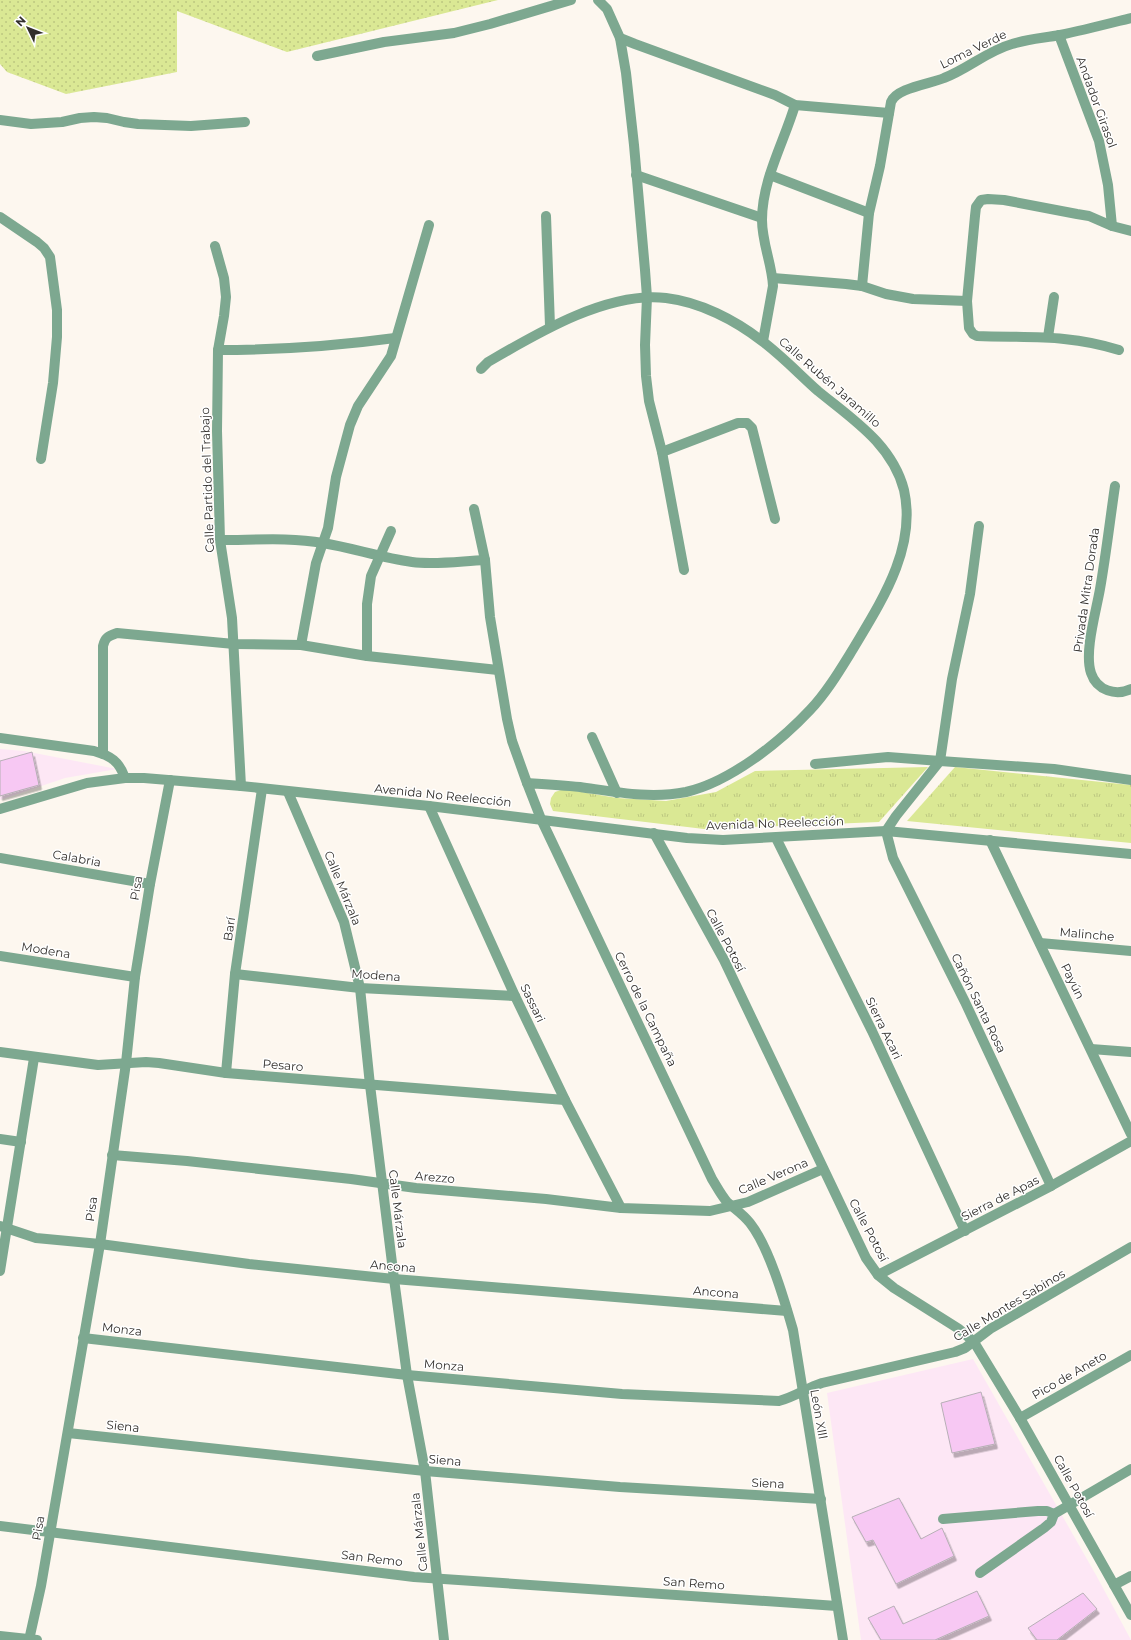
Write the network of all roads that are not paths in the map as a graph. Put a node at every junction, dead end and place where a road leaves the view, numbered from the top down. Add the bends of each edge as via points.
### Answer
1 (571, 0) edge
2 (598, 0) edge
3 (1131, 18) edge
4 (1059, 35) junction
5 (620, 38) junction
6 (317, 56) dead end
7 (795, 105) junction
8 (888, 113) junction
9 (0, 120) edge
10 (245, 122) dead end
11 (636, 174) junction
12 (770, 175) junction
13 (869, 213) junction
14 (546, 216) dead end
15 (0, 217) edge
16 (762, 218) junction
17 (429, 225) dead end
18 (1112, 226) junction
19 (1131, 231) edge
20 (215, 246) dead end
21 (773, 278) junction
22 (862, 286) junction
23 (647, 297) junction
24 (1054, 297) dead end
25 (968, 301) junction
26 (550, 326) junction
27 (1048, 337) junction
28 (395, 338) junction
29 (763, 341) junction
30 (218, 350) junction
31 (1119, 350) dead end
32 (481, 369) dead end
33 (662, 452) junction
34 (41, 459) dead end
35 (1115, 486) dead end
36 (474, 509) dead end
37 (775, 519) dead end
38 (979, 526) dead end
39 (391, 532) dead end
40 (220, 540) junction
41 (323, 543) junction
42 (379, 556) junction
43 (485, 560) junction
44 (684, 570) dead end
45 (234, 644) junction
46 (302, 645) junction
47 (367, 656) junction
48 (498, 670) junction
49 (1131, 689) edge
50 (592, 737) dead end
51 (0, 738) edge
52 (103, 754) junction
53 (940, 761) junction
54 (816, 764) dead end
55 (125, 778) junction
56 (170, 780) junction
57 (1131, 780) edge
58 (527, 783) junction
59 (241, 786) junction
60 (262, 789) junction
61 (288, 792) junction
62 (617, 793) junction
63 (429, 806) junction
64 (0, 809) edge
65 (541, 820) junction
66 (886, 831) junction
67 (654, 833) junction
68 (776, 838) junction
69 (990, 840) junction
70 (1131, 854) edge
71 (0, 858) edge
72 (150, 884) junction
73 (1040, 943) junction
74 (1131, 951) edge
75 (0, 956) edge
76 (235, 974) junction
77 (135, 977) junction
78 (360, 988) junction
79 (515, 996) junction
80 (1091, 1049) junction
81 (0, 1052) edge
82 (1131, 1052) edge
83 (34, 1058) junction
84 (126, 1063) junction
85 (226, 1073) junction
86 (370, 1085) junction
87 (565, 1100) junction
88 (1131, 1134) edge
89 (0, 1139) edge
90 (1131, 1140) edge
91 (21, 1142) junction
92 (112, 1155) junction
93 (823, 1169) junction
94 (382, 1184) junction
95 (1051, 1186) junction
96 (733, 1207) junction
97 (621, 1208) junction
98 (4, 1227) edge
99 (965, 1231) junction
100 (100, 1244) junction
101 (1131, 1247) edge
102 (0, 1271) edge
103 (878, 1275) junction
104 (394, 1279) junction
105 (787, 1311) junction
106 (83, 1338) junction
107 (974, 1342) junction
108 (1131, 1354) edge
109 (407, 1375) junction
110 (802, 1392) junction
111 (1020, 1418) junction
112 (68, 1433) junction
113 (1131, 1469) edge
114 (425, 1472) junction
115 (821, 1499) junction
116 (1070, 1505) junction
117 (1054, 1514) junction
118 (943, 1519) dead end
119 (0, 1526) edge
120 (50, 1532) junction
121 (980, 1573) dead end
122 (1131, 1576) edge
123 (436, 1579) junction
124 (1114, 1585) junction
125 (837, 1606) junction
126 (1131, 1615) edge
127 (0, 1636) edge
128 (32, 1640) edge
129 (444, 1640) edge
130 (843, 1640) edge

1 - 6 street via 454,32 384,42
2 - 5 street via 607,9
3 - 4 street, Loma Verde
4 - 8 street, Loma Verde via 1011,44 945,78 897,93 892,98
4 - 18 street, Andador Girasol via 1099,141 1108,185
5 - 7 street via 775,95
5 - 11 street
7 - 8 street
7 - 12 street
8 - 13 street, Loma Verde via 880,166
9 - 10 street via 31,124 94,117 138,124 191,126
11 - 16 street
11 - 23 street
12 - 13 street
12 - 16 street
13 - 22 street, Loma Verde
14 - 26 street
15 - 34 street via 37,242 50,257 57,310 57,337 53,383
16 - 21 street via 764,243
17 - 28 street
18 - 19 street
18 - 25 street via 1089,216 1004,200 981,200 976,207
20 - 30 street, Calle Partido del Trabajo via 224,278 226,297
21 - 22 street
21 - 29 street
22 - 25 street via 913,299
23 - 26 street, Calle Rubén Jaramillo via 607,305
23 - 29 street, Calle Rubén Jaramillo via 664,297 702,307 726,318
23 - 33 street via 646,376
24 - 27 street
25 - 27 street via 969,328 977,336
26 - 32 street, Calle Rubén Jaramillo via 488,362
27 - 31 street via 1091,342
28 - 30 street via 341,345
28 - 41 street via 391,356 358,406 350,425 336,477 328,528
29 - 62 street, Calle Rubén Jaramillo via 868,431 886,452 900,480 905,499 906,531 900,555 892,579 879,604 830,685 812,708 768,749 728,774 688,791 660,795
30 - 40 street, Calle Partido del Trabajo
33 - 37 street via 738,423 747,423 752,428
33 - 44 street
35 - 49 street, Privada Mitra Dorada via 1089,664 1094,680 1104,689 1118,692
36 - 43 street
38 - 53 street via 970,594 952,679
39 - 42 street
40 - 41 street
40 - 45 street, Calle Partido del Trabajo
41 - 42 street
41 - 46 street via 316,564
42 - 43 street via 429,563
42 - 47 street via 371,576 367,604
43 - 48 street
45 - 46 street
45 - 52 street via 117,633 108,636 103,646
45 - 59 street, Calle Partido del Trabajo
46 - 47 street
47 - 48 street
48 - 58 street via 512,741
50 - 62 street
51 - 52 street
52 - 55 street via 116,761
53 - 54 street via 888,757
53 - 57 street via 1054,769
53 - 66 street
55 - 56 street, Avenida No Reelección
55 - 64 street, Avenida No Reelección via 72,787
56 - 59 street, Avenida No Reelección
56 - 72 street, Pisa
58 - 62 street, Calle Rubén Jaramillo
58 - 65 street
59 - 60 street, Avenida No Reelección
60 - 61 street, Avenida No Reelección
60 - 76 street, Barí
61 - 63 street, Avenida No Reelección
61 - 78 street, Calle Márzala via 344,922
63 - 65 street, Avenida No Reelección
63 - 79 street, Sassari
65 - 67 street, Avenida No Reelección
65 - 96 street, Cerro de la Campaña via 712,1179
66 - 68 street, Avenida No Reelección
66 - 69 street, Avenida No Reelección
66 - 95 street, Cañón Santa Rosa via 893,858 965,1002
67 - 68 street, Avenida No Reelección via 723,840
67 - 93 street, Calle Potosí via 724,960
68 - 99 street, Sierra Acari via 872,1031
69 - 70 street, Avenida No Reelección
69 - 73 street, Payún
71 - 72 street, Calabria
72 - 77 street, Pisa
73 - 74 street, Malinche
73 - 80 street, Payún
75 - 77 street, Modena
76 - 78 street, Modena
76 - 85 street, Barí
77 - 84 street, Pisa
78 - 79 street, Modena
78 - 86 street, Calle Márzala
79 - 87 street, Sassari
80 - 82 street
80 - 88 street, Payún
81 - 83 street, Pesaro
83 - 84 street, Pesaro via 98,1065
83 - 91 street
84 - 85 street, Pesaro via 159,1063
84 - 92 street, Pisa
85 - 86 street, Pesaro
86 - 87 street, Pesaro
86 - 94 street, Calle Márzala
87 - 97 street, Sassari
89 - 91 street
90 - 95 street, Sierra de Apas
91 - 98 street
92 - 94 street, Arezzo
92 - 100 street, Pisa
93 - 96 street, Calle Verona
93 - 103 street, Calle Potosí via 866,1258
94 - 97 street, Arezzo via 546,1198
94 - 104 street, Calle Márzala
95 - 99 street, Sierra de Apas
96 - 97 street, Arezzo via 710,1211
96 - 105 street, León Xlll via 746,1218 764,1247
98 - 100 street, Ancona via 36,1238
98 - 102 street
99 - 103 street, Sierra de Apas
100 - 104 street, Ancona via 249,1264
100 - 106 street, Pisa
101 - 107 street, Calle Montes Sabinos via 990,1329
103 - 107 street, Calle Potosí via 894,1288 960,1329
104 - 105 street, Ancona
104 - 109 street, Calle Márzala
105 - 110 street, León Xlll via 793,1330
106 - 109 street, Monza
106 - 112 street, Pisa
107 - 110 street, Calle Montes Sabinos via 956,1352 822,1383
107 - 111 street, Calle Potosí
108 - 111 street, Pico de Aneto
109 - 110 street, Monza via 622,1394 779,1401
109 - 114 street, Calle Márzala
110 - 115 street, León Xlll
111 - 116 street, Calle Potosí
112 - 114 street, Siena
112 - 120 street, Pisa
113 - 116 street
114 - 115 street, Siena
114 - 123 street, Calle Márzala
115 - 125 street, León Xlll
116 - 117 street
116 - 124 street, Calle Potosí
117 - 118 street via 1038,1511
117 - 121 street via 1051,1522 1044,1528
119 - 120 street, San Remo
120 - 123 street, San Remo
120 - 128 street, Pisa
122 - 124 street
123 - 125 street, San Remo
123 - 129 street, Calle Márzala
124 - 126 street, Calle Potosí
125 - 130 street, León Xlll
127 - 128 street

